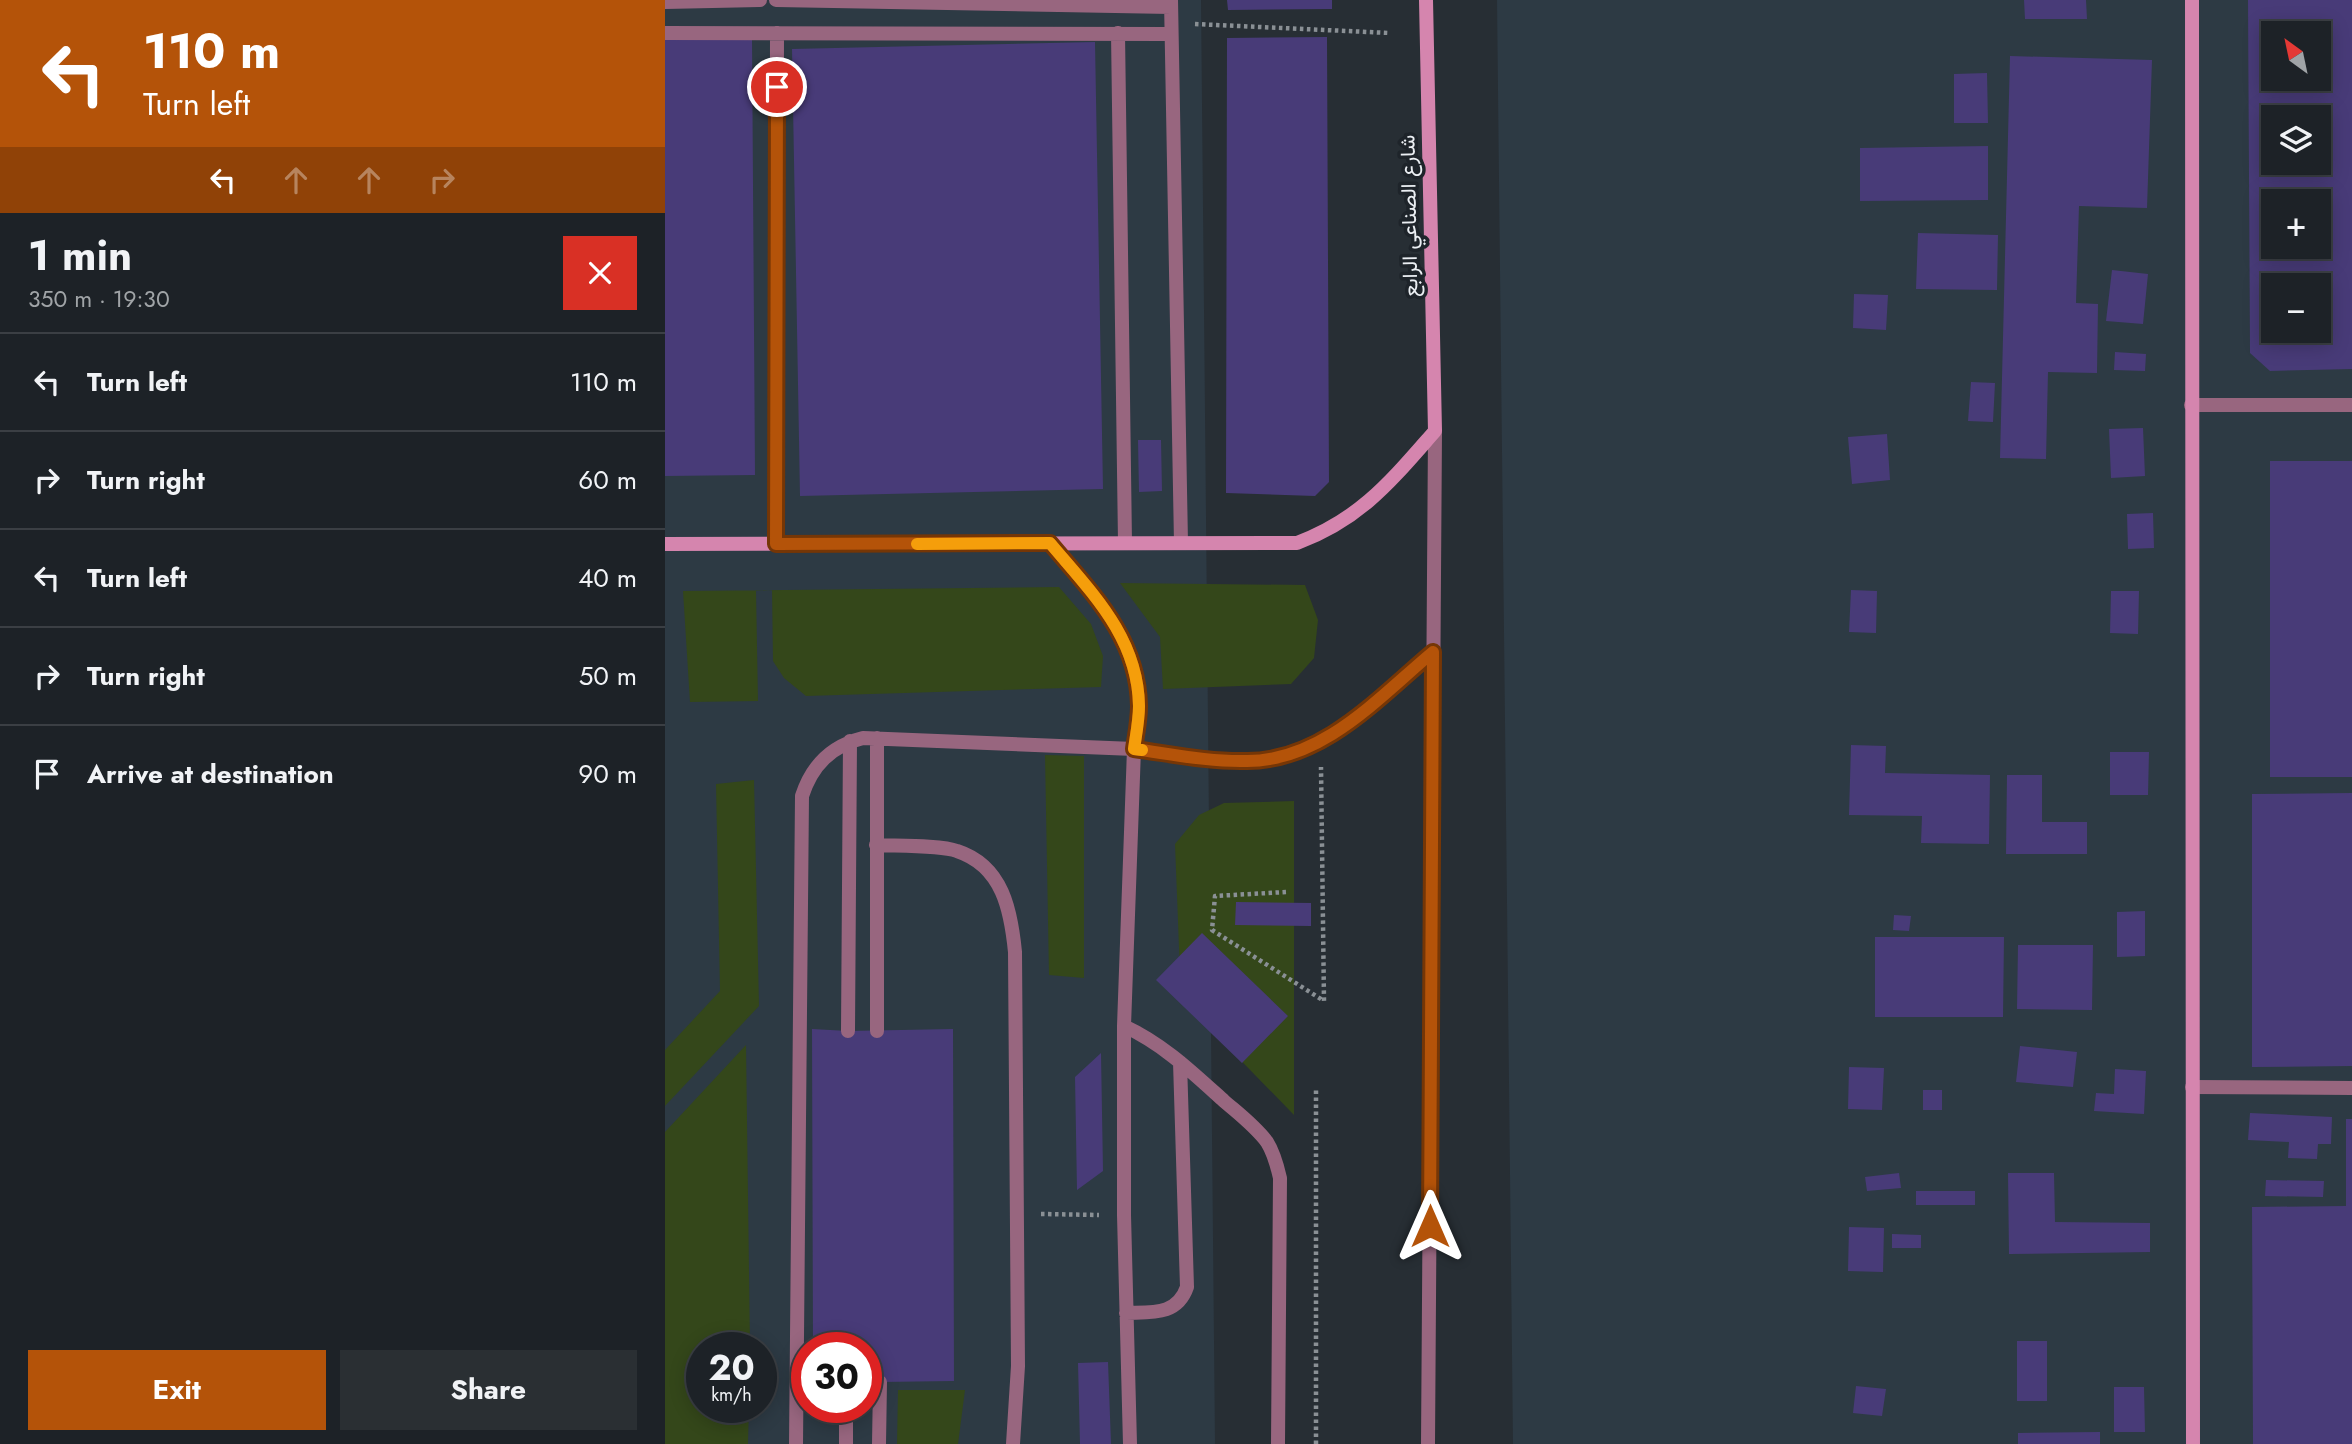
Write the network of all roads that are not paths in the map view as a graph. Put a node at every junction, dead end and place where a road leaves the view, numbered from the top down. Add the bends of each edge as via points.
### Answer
1 (760, 0) edge
2 (776, 0) edge
3 (1426, 0) edge
4 (2192, 0) edge
5 (665, 2) edge
6 (1118, 3) edge
7 (1171, 4) edge
8 (1171, 28) junction
9 (665, 33) edge
10 (777, 33) junction
11 (1118, 33) junction
12 (2192, 405) junction
13 (2352, 405) edge
14 (1435, 431) junction
15 (1050, 543) junction
16 (1125, 543) junction
17 (1181, 543) junction
18 (665, 544) edge
19 (776, 544) junction
20 (1433, 652) junction
21 (877, 738) junction
22 (850, 741) junction
23 (1134, 749) junction
24 (876, 845) junction
25 (1124, 1026) junction
26 (848, 1031) dead end
27 (877, 1031) dead end
28 (1180, 1062) junction
29 (2192, 1087) junction
30 (2352, 1088) edge
31 (1126, 1313) junction
32 (846, 1423) edge
33 (879, 1423) edge
34 (796, 1444) edge
35 (846, 1444) edge
36 (879, 1444) edge
37 (1013, 1444) edge
38 (1130, 1444) edge
39 (1278, 1444) edge
40 (1428, 1444) edge
41 (2193, 1444) edge

1 - 5 street
2 - 6 street
3 - 14 main road, شارع الصناعي الرابع
4 - 12 main road
6 - 7 street
7 - 8 street
8 - 11 street
8 - 17 street
9 - 10 street
10 - 11 street
10 - 19 street
11 - 16 street
12 - 13 street
12 - 29 main road
14 - 17 main road via 1373,499 1325,533 1297,543
14 - 20 street
15 - 16 main road
15 - 19 main road
15 - 23 street via 1115,622 1132,662 1139,705
16 - 17 main road
18 - 19 main road
20 - 23 street via 1352,721 1321,742 1286,755 1249,762
20 - 40 street
21 - 22 street
21 - 23 street
21 - 24 street
22 - 26 street
22 - 34 street via 819,762 802,796
23 - 25 street
24 - 27 street
24 - 37 street via 956,850 991,874 1011,912 1018,1377
25 - 28 street
25 - 31 street
28 - 31 street via 1187,1287 1172,1308
28 - 39 street via 1256,1130 1276,1160 1280,1178
29 - 30 street
29 - 41 main road
31 - 38 street
32 - 35 street
33 - 36 street

